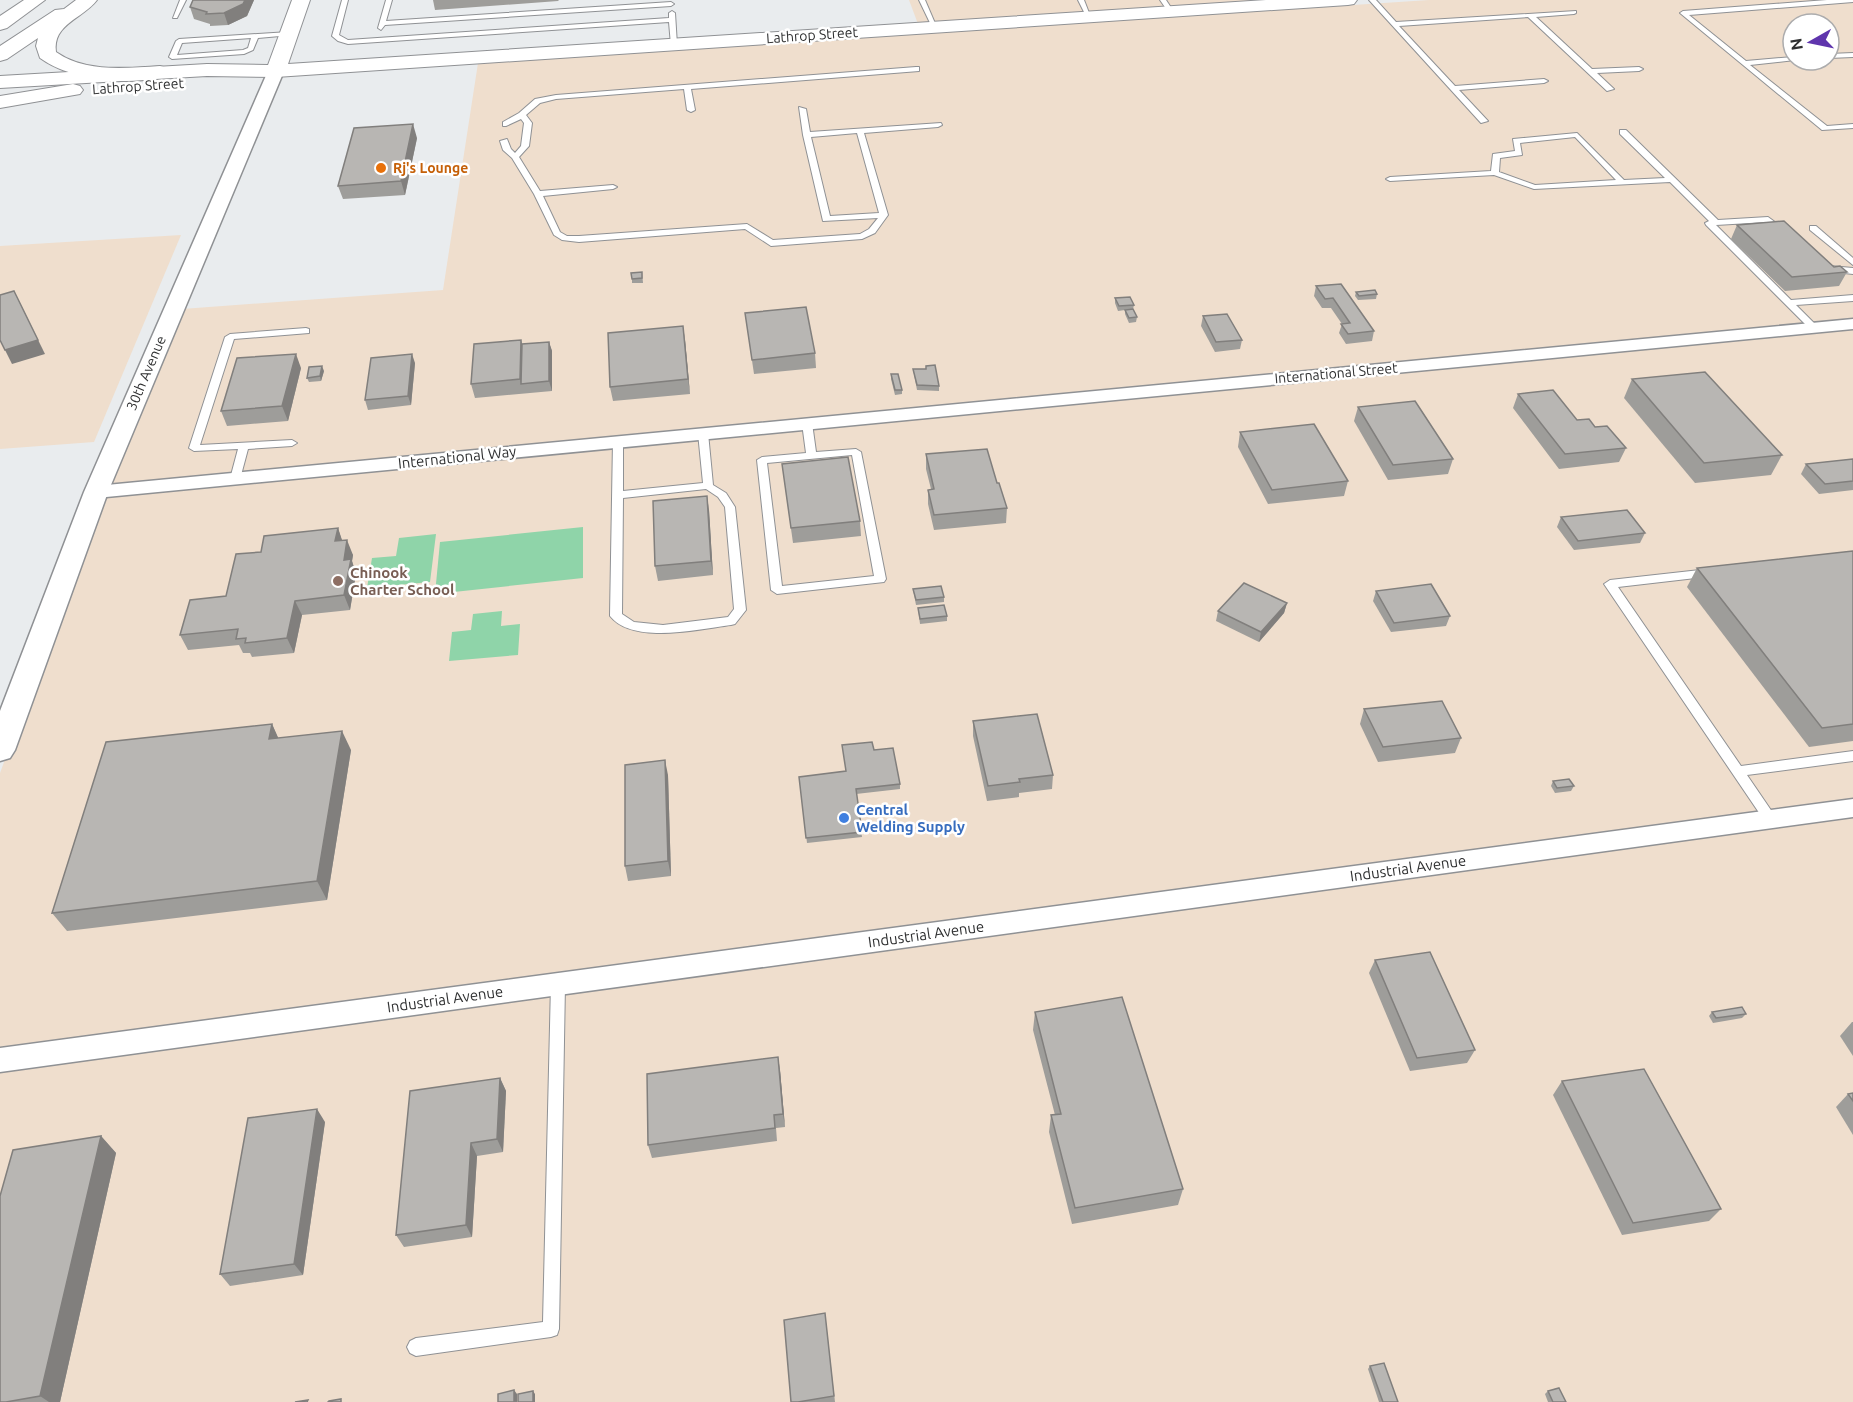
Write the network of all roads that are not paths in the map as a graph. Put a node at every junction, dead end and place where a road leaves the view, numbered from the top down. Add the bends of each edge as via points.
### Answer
1 (30, 0) edge
2 (36, 0) edge
3 (81, 0) edge
4 (87, 0) edge
5 (183, 0) edge
6 (301, 0) edge
7 (345, 0) edge
8 (389, 0) edge
9 (922, 0) edge
10 (1081, 0) edge
11 (1348, 0) edge
12 (1372, 0) edge
13 (1757, 0) edge
14 (1853, 0) edge
15 (671, 2) edge
16 (1167, 6) edge
17 (1766, 7) junction
18 (1574, 12) dead end
19 (1530, 15) junction
20 (175, 17) dead end
21 (1089, 17) junction
22 (0, 19) edge
23 (672, 20) junction
24 (383, 23) junction
25 (0, 24) edge
26 (1394, 24) junction
27 (935, 27) junction
28 (289, 34) junction
29 (255, 36) junction
30 (378, 39) junction
31 (674, 45) junction
32 (0, 55) edge
33 (1781, 60) edge
34 (1744, 63) junction
35 (916, 69) dead end
36 (1639, 69) dead end
37 (276, 71) junction
38 (1592, 71) junction
39 (160, 72) junction
40 (1544, 81) dead end
41 (0, 82) edge
42 (687, 87) junction
43 (1453, 88) junction
44 (1610, 89) dead end
45 (73, 90) junction
46 (0, 95) edge
47 (0, 102) edge
48 (802, 109) dead end
49 (691, 110) dead end
50 (522, 115) junction
51 (1484, 121) dead end
52 (506, 124) dead end
53 (938, 124) dead end
54 (1853, 126) edge
55 (860, 131) junction
56 (1623, 132) dead end
57 (807, 135) junction
58 (504, 141) dead end
59 (515, 157) junction
60 (1495, 173) junction
61 (1390, 179) dead end
62 (1670, 180) junction
63 (1622, 182) junction
64 (613, 188) dead end
65 (538, 194) junction
66 (884, 215) junction
67 (1716, 223) junction
68 (1813, 228) dead end
69 (1795, 241) edge
70 (1821, 262) edge
71 (1853, 262) edge
72 (1853, 271) edge
73 (1853, 298) edge
74 (1789, 303) junction
75 (1853, 324) edge
76 (1813, 327) junction
77 (306, 331) dead end
78 (813, 422) junction
79 (704, 433) junction
80 (618, 441) junction
81 (292, 443) dead end
82 (244, 446) junction
83 (811, 456) junction
84 (235, 479) junction
85 (708, 486) junction
86 (96, 492) junction
87 (617, 495) junction
88 (1725, 571) edge
89 (0, 750) edge
90 (1853, 756) edge
91 (1738, 771) junction
92 (1853, 808) edge
93 (1771, 819) junction
94 (558, 984) junction
95 (0, 1060) edge
96 (416, 1347) dead end

1 - 22 main road
2 - 25 main road
3 - 32 main road
4 - 39 main road via 56,26 46,42 47,54 68,66 90,71
5 - 20 lane
6 - 28 main road, 30th Avenue
7 - 30 lane via 335,36 348,42
8 - 24 lane
9 - 27 lane
10 - 21 lane
11 - 16 main road, Lathrop Street
12 - 26 lane
13 - 17 lane
14 - 17 lane
15 - 23 lane
15 - 24 lane
16 - 21 main road, Lathrop Street
17 - 34 lane via 1683,13
18 - 19 lane
19 - 26 lane
19 - 38 lane
21 - 27 main road, Lathrop Street
23 - 30 lane
23 - 31 lane
24 - 30 lane
26 - 43 lane
27 - 31 main road, Lathrop Street
28 - 29 lane
28 - 37 main road, 30th Avenue
29 - 29 lane via 179,41 172,57 244,52 251,49
31 - 37 main road, Lathrop Street
33 - 34 lane
34 - 54 lane via 1825,128
35 - 42 lane
36 - 38 lane
37 - 39 main road, Lathrop Street
37 - 45 main road, Lathrop Street via 239,79
37 - 86 street, 30th Avenue
38 - 44 lane
39 - 41 main road, Lathrop Street
40 - 43 lane
42 - 49 lane
42 - 50 lane via 548,98
43 - 51 lane
45 - 46 main road, Lathrop Street
45 - 47 main road
48 - 57 lane
50 - 52 lane
50 - 59 lane via 528,123 525,146
53 - 55 lane
55 - 57 lane
55 - 66 lane
56 - 62 lane
57 - 66 lane via 826,219
58 - 59 lane
59 - 65 lane
60 - 61 lane
60 - 63 lane via 1534,187
60 - 63 lane via 1496,156 1519,153 1516,141 1577,135
62 - 63 lane
62 - 67 lane
64 - 65 lane
65 - 66 lane via 557,233 579,239 747,226 771,243 794,242 862,236 872,231
67 - 69 lane via 1768,219
67 - 74 lane via 1709,224
68 - 71 lane
70 - 72 lane via 1830,270
73 - 74 lane
74 - 76 lane
75 - 76 street, International Street
76 - 78 street, International Street
77 - 82 lane via 230,337 194,448
78 - 79 street, International Way
78 - 83 lane
79 - 80 street, International Way
79 - 85 lane
80 - 84 street, International Way
80 - 87 lane
81 - 82 lane
82 - 84 lane
83 - 83 lane via 762,460 777,590 880,579 856,452
84 - 86 street, International Way
85 - 87 lane
85 - 87 lane via 722,495 730,507 740,610 731,621 663,629 632,626 616,616
86 - 89 street, 30th Avenue
88 - 91 lane via 1610,584
90 - 91 lane
91 - 93 lane
92 - 93 street, Industrial Avenue
93 - 94 street, Industrial Avenue
94 - 95 street, Industrial Avenue
94 - 96 lane via 551,1329

